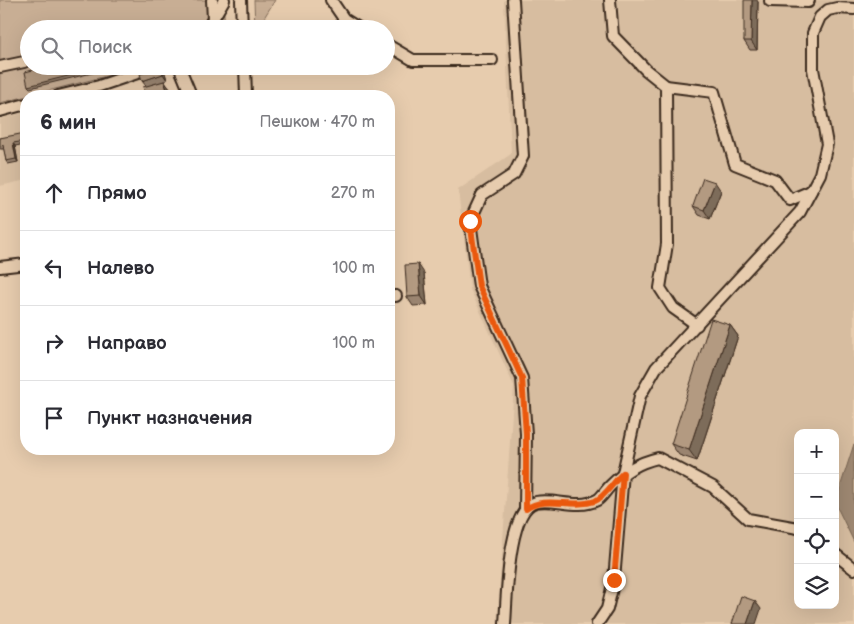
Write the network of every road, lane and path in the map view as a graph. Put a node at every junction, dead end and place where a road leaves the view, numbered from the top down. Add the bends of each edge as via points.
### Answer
1 (212, 0) edge
2 (224, 0) edge
3 (241, 0) edge
4 (332, 0) edge
5 (513, 0) edge
6 (610, 0) edge
7 (770, 1) edge
8 (808, 1) edge
9 (854, 9) edge
10 (820, 17) junction
11 (210, 20) edge
12 (212, 20) edge
13 (242, 20) edge
14 (346, 20) edge
15 (395, 49) edge
16 (492, 60) dead end
17 (20, 63) edge
18 (0, 67) edge
19 (131, 75) edge
20 (183, 75) edge
21 (245, 75) edge
22 (666, 86) junction
23 (83, 90) edge
24 (189, 90) edge
25 (246, 90) edge
26 (20, 106) edge
27 (0, 111) edge
28 (811, 191) junction
29 (20, 265) edge
30 (0, 267) edge
31 (697, 325) junction
32 (623, 473) junction
33 (526, 509) junction
34 (794, 527) edge
35 (839, 557) edge
36 (854, 569) edge
37 (505, 624) edge
38 (597, 624) edge

1 - 11 lane
2 - 12 lane
3 - 13 lane
4 - 14 lane
5 - 33 lane via 522,156 514,174 482,196 470,221 479,286 522,378
6 - 22 lane via 613,36
7 - 8 lane
8 - 10 lane
9 - 10 lane via 828,10
10 - 28 lane via 813,33 812,59 828,144 820,174
15 - 16 lane via 413,60
17 - 18 lane
19 - 23 lane
20 - 24 lane
21 - 25 lane
22 - 28 lane via 714,92 736,164 775,180 790,200
22 - 31 lane via 666,244 660,288 673,308
26 - 27 lane
28 - 31 lane via 800,212
29 - 30 lane
31 - 32 lane via 656,368 640,396
32 - 33 lane via 597,500 575,504 535,502
32 - 34 lane via 640,462 658,458 713,487 748,519
32 - 38 lane via 614,580 607,609
33 - 37 lane via 519,520 512,548
35 - 36 lane

